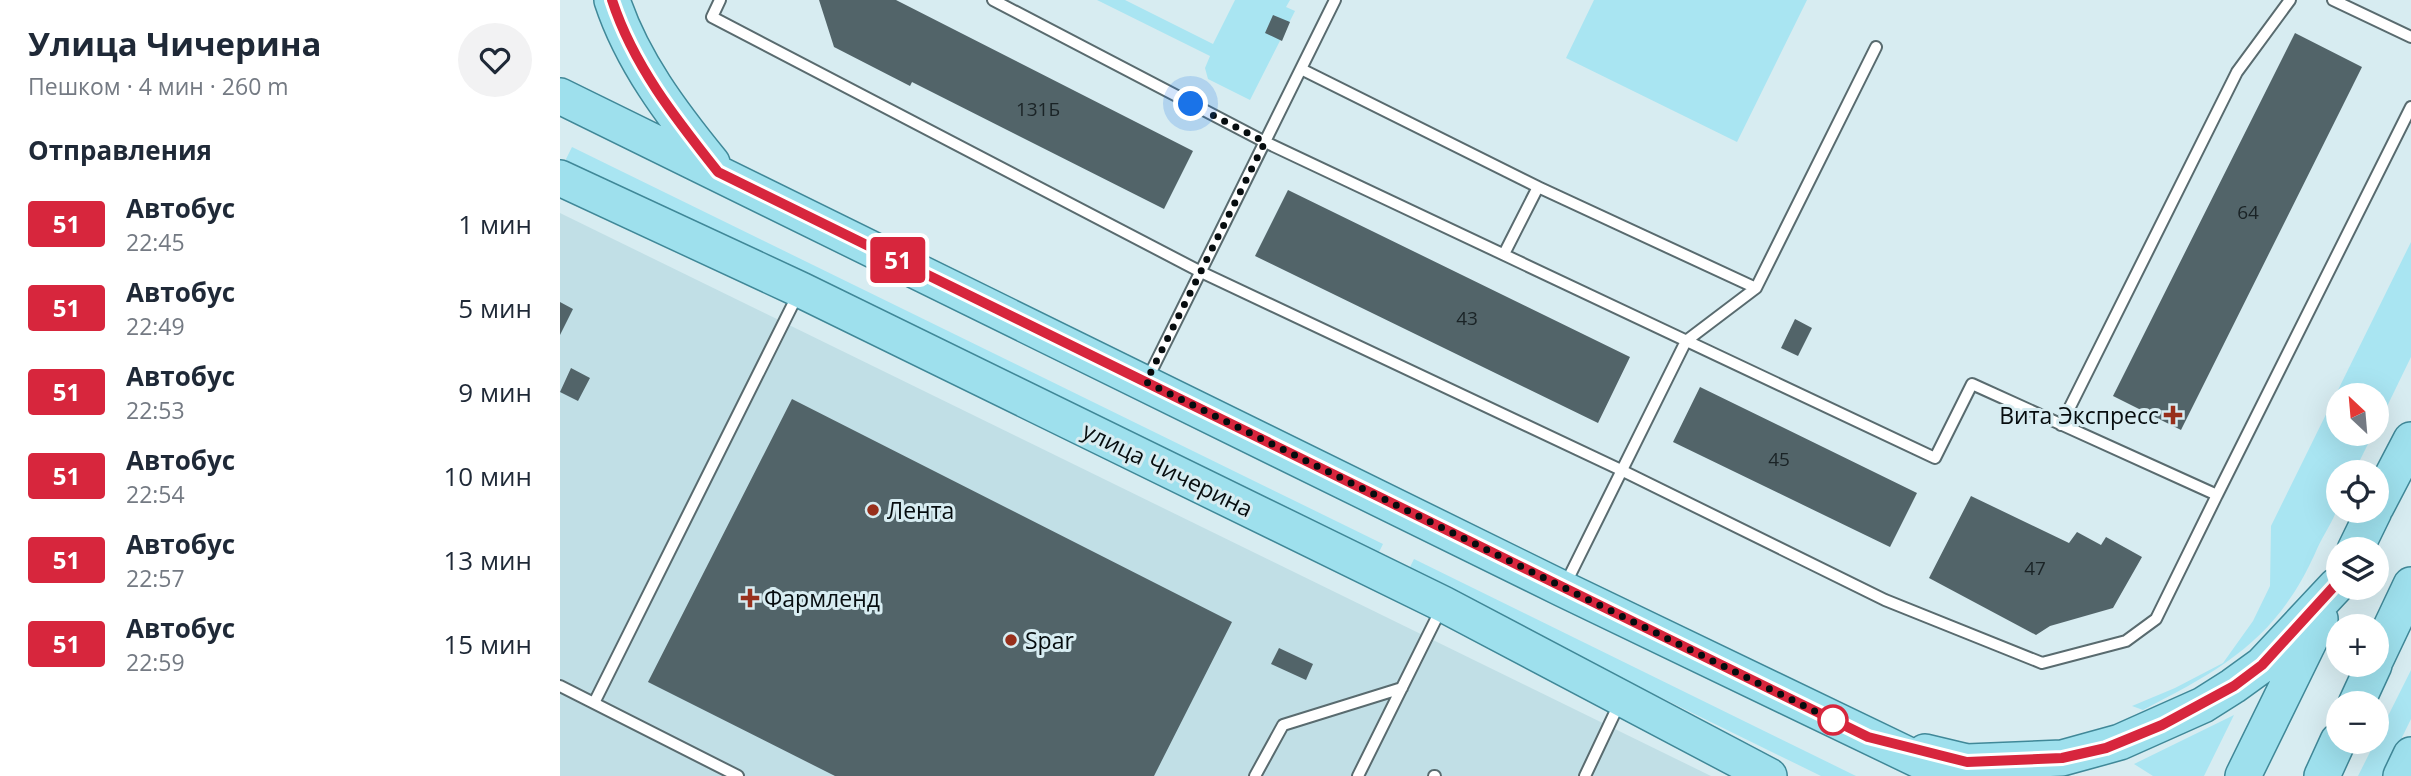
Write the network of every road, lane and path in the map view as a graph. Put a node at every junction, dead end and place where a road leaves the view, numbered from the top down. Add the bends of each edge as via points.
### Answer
1 (612, 0) edge
2 (720, 0) edge
3 (993, 0) edge
4 (1335, 0) edge
5 (2290, 0) edge
6 (2333, 0) edge
7 (2411, 37) edge
8 (1875, 47) dead end
9 (1301, 69) junction
10 (560, 96) edge
11 (2411, 107) edge
12 (1265, 142) junction
13 (718, 172) junction
14 (560, 178) edge
15 (1538, 187) junction
16 (1504, 254) junction
17 (1201, 272) junction
18 (1756, 288) junction
19 (801, 290) junction
20 (1686, 341) junction
21 (1146, 382) junction
22 (2061, 425) junction
23 (2411, 440) edge
24 (1621, 470) junction
25 (2389, 482) edge
26 (2217, 495) junction
27 (2411, 585) edge
28 (1563, 589) junction
29 (2326, 596) edge
30 (2329, 600) edge
31 (1443, 604) junction
32 (2389, 632) edge
33 (560, 686) edge
34 (1402, 688) junction
35 (1622, 698) junction
36 (594, 703) junction
37 (1868, 737) junction
38 (2332, 754) edge
39 (2411, 755) edge
40 (738, 776) edge
41 (1255, 776) edge
42 (1358, 776) edge
43 (1585, 776) edge
44 (1769, 776) edge
45 (1952, 776) edge
46 (2244, 776) edge
47 (2322, 776) edge
48 (2400, 776) edge

1 - 13 main road via 669,111
2 - 17 lane via 712,17
3 - 12 lane
4 - 9 lane
5 - 22 lane via 2237,72
6 - 7 lane
8 - 18 lane
9 - 12 lane
9 - 15 lane
10 - 13 main road
11 - 26 lane
12 - 16 lane
12 - 17 lane
13 - 21 main road
14 - 19 main road, улица Чичерина
15 - 16 lane
15 - 18 lane
16 - 20 lane
17 - 21 lane
17 - 24 lane
18 - 20 lane
19 - 31 main road, улица Чичерина
19 - 36 lane
20 - 22 lane via 1935,458 1972,384
20 - 24 lane
21 - 28 main road
22 - 26 lane
23 - 25 main road
24 - 26 lane via 1885,600 2042,663 2126,641 2156,618
24 - 28 lane
27 - 32 main road
28 - 37 main road
29 - 37 main road via 2262,665 2234,686 2172,720 2106,748 2062,758 1967,762
30 - 46 main road
31 - 34 lane
31 - 35 main road, улица Чичерина
33 - 36 lane
34 - 41 lane via 1283,725
34 - 42 lane
35 - 43 lane
35 - 44 main road, улица Чичерина
36 - 40 lane
37 - 45 main road
38 - 47 main road
39 - 48 main road

